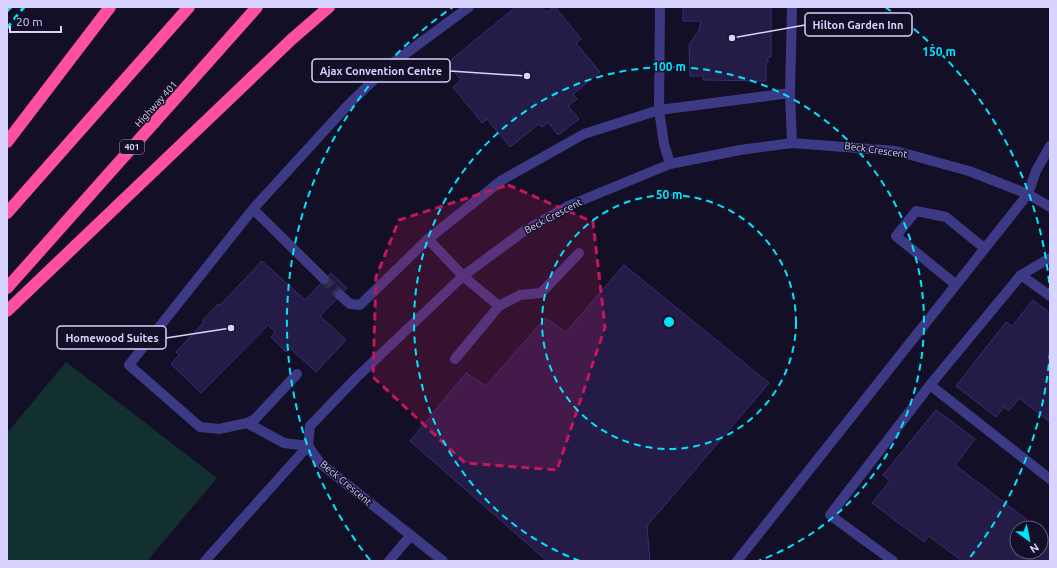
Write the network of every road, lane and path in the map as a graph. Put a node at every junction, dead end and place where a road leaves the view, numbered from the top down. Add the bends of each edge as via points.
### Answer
1 (110, 7) edge
2 (190, 7) edge
3 (257, 7) edge
4 (329, 7) edge
5 (469, 7) edge
6 (660, 7) edge
7 (792, 7) edge
8 (790, 93) junction
9 (659, 110) junction
10 (7, 142) edge
11 (792, 143) junction
12 (1050, 146) edge
13 (670, 164) junction
14 (1028, 194) junction
15 (1050, 206) edge
16 (253, 209) junction
17 (7, 213) edge
18 (428, 238) junction
19 (984, 248) junction
20 (579, 253) dead end
21 (1050, 258) edge
22 (1021, 275) junction
23 (463, 276) junction
24 (324, 279) tunnel mouth
25 (955, 284) junction
26 (7, 288) edge
27 (340, 295) tunnel mouth
28 (1050, 296) edge
29 (500, 306) junction
30 (7, 311) edge
31 (455, 359) dead end
32 (297, 374) dead end
33 (930, 386) junction
34 (247, 423) junction
35 (308, 446) junction
36 (1050, 479) edge
37 (411, 535) junction
38 (205, 561) edge
39 (389, 561) edge
40 (443, 561) edge
41 (737, 561) edge
42 (893, 561) edge

1 - 10 highway
2 - 17 highway
3 - 26 highway, Highway 401 / 401
4 - 30 highway
5 - 16 street via 386,68 347,106
6 - 9 street
7 - 8 street
8 - 9 street
8 - 11 street
9 - 13 street
9 - 18 street via 584,134 502,180
11 - 13 street, Beck Crescent
11 - 14 street, Beck Crescent via 896,151 969,170
12 - 14 street via 1036,171
13 - 23 street, Beck Crescent via 568,206 524,231
14 - 15 street, Beck Crescent
14 - 19 street
16 - 24 street
16 - 34 street via 129,365 200,427 219,429
18 - 23 street
18 - 27 street via 360,305 350,304
19 - 25 street
19 - 25 street via 946,217 916,211 896,236
20 - 29 street via 541,293 520,295
21 - 22 street
22 - 28 street
22 - 33 street
23 - 29 street
23 - 35 street, Beck Crescent via 356,378 310,426
25 - 41 street
29 - 31 street
32 - 34 street
33 - 36 street
33 - 42 street via 830,515
34 - 35 street via 284,444
35 - 37 street, Beck Crescent via 320,463
35 - 38 street
37 - 39 street
37 - 40 street, Beck Crescent

